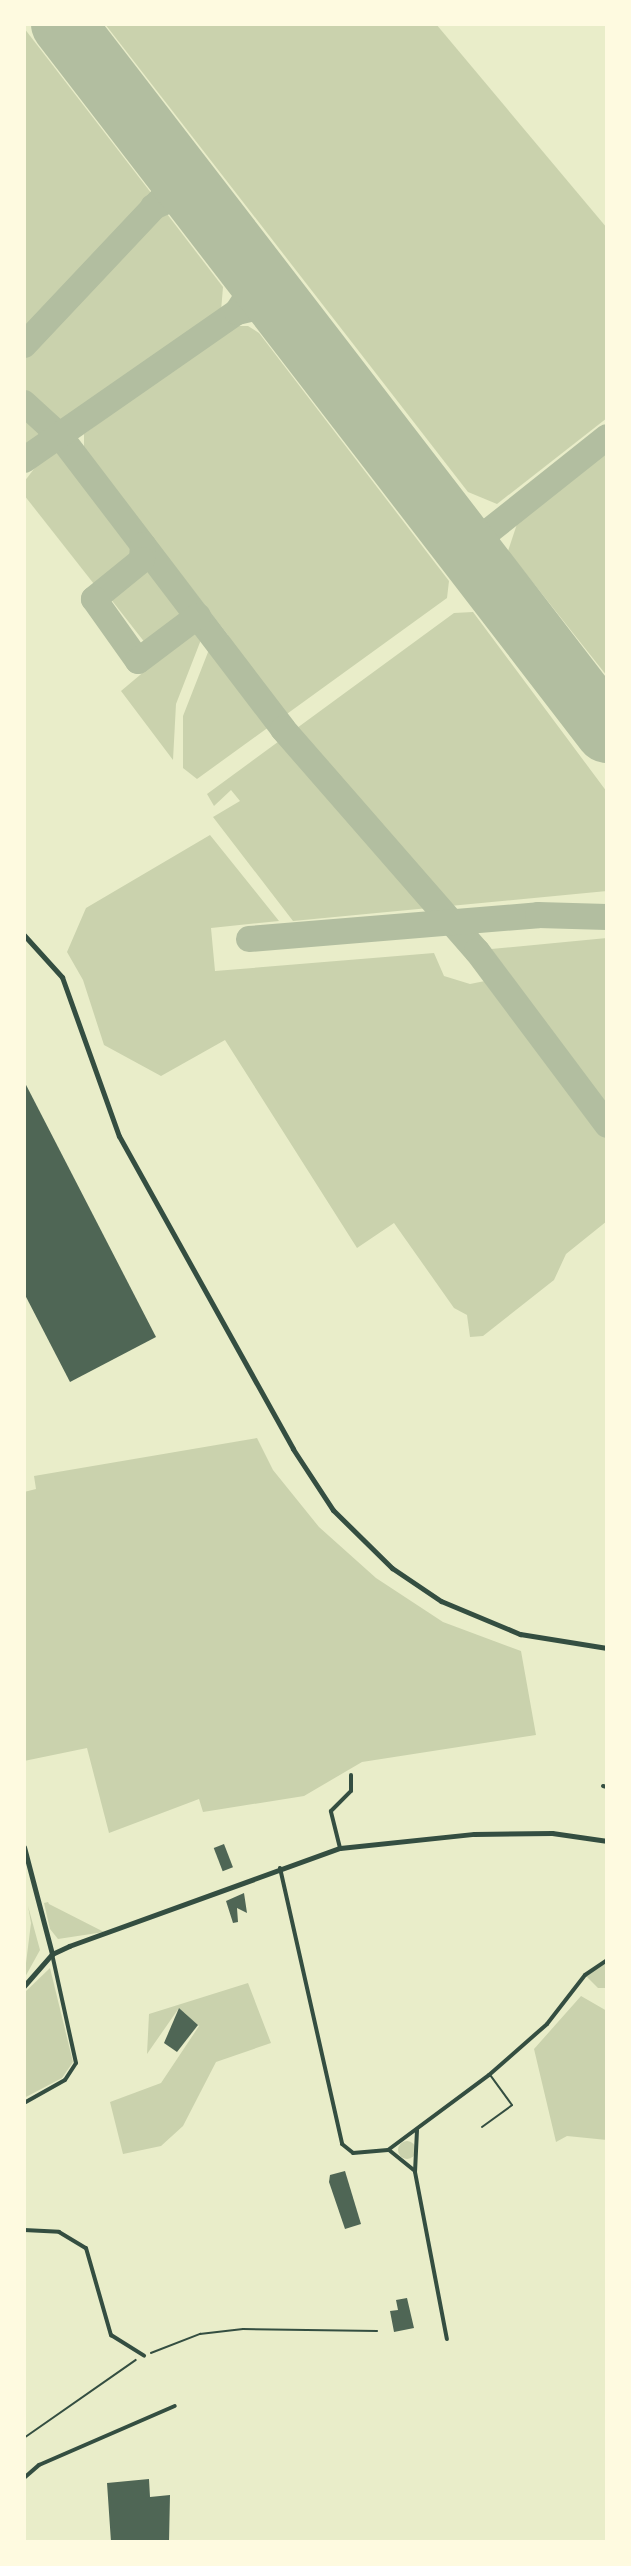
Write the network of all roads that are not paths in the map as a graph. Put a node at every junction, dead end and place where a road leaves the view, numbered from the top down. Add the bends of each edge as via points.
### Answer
1 (24, 935) edge
2 (607, 1648) edge
3 (351, 1775) dead end
4 (607, 1841) edge
5 (24, 1847) edge
6 (340, 1848) junction
7 (279, 1868) junction
8 (52, 1954) junction
9 (607, 1960) edge
10 (24, 1986) edge
11 (489, 2075) junction
12 (24, 2103) edge
13 (482, 2127) dead end
14 (417, 2130) junction
15 (388, 2150) junction
16 (416, 2172) junction
17 (24, 2230) edge
18 (447, 2339) dead end
19 (144, 2356) road end
20 (175, 2406) dead end
21 (24, 2478) edge

1 - 2 street via 62,977 130,1157 293,1449 333,1510 392,1569 441,1601 520,1634
3 - 6 street via 351,1791 331,1811
4 - 6 street via 552,1833 474,1834
5 - 8 street
6 - 7 street
7 - 8 street
7 - 15 street via 342,2144 365,2155
8 - 10 street
8 - 12 street via 76,2063 65,2080
9 - 11 street via 585,1975 547,2024
11 - 13 lane via 512,2105
11 - 14 street
14 - 15 street
14 - 16 street
15 - 16 street
16 - 18 street
17 - 19 street via 59,2232 86,2248 111,2335
20 - 21 street via 39,2465

